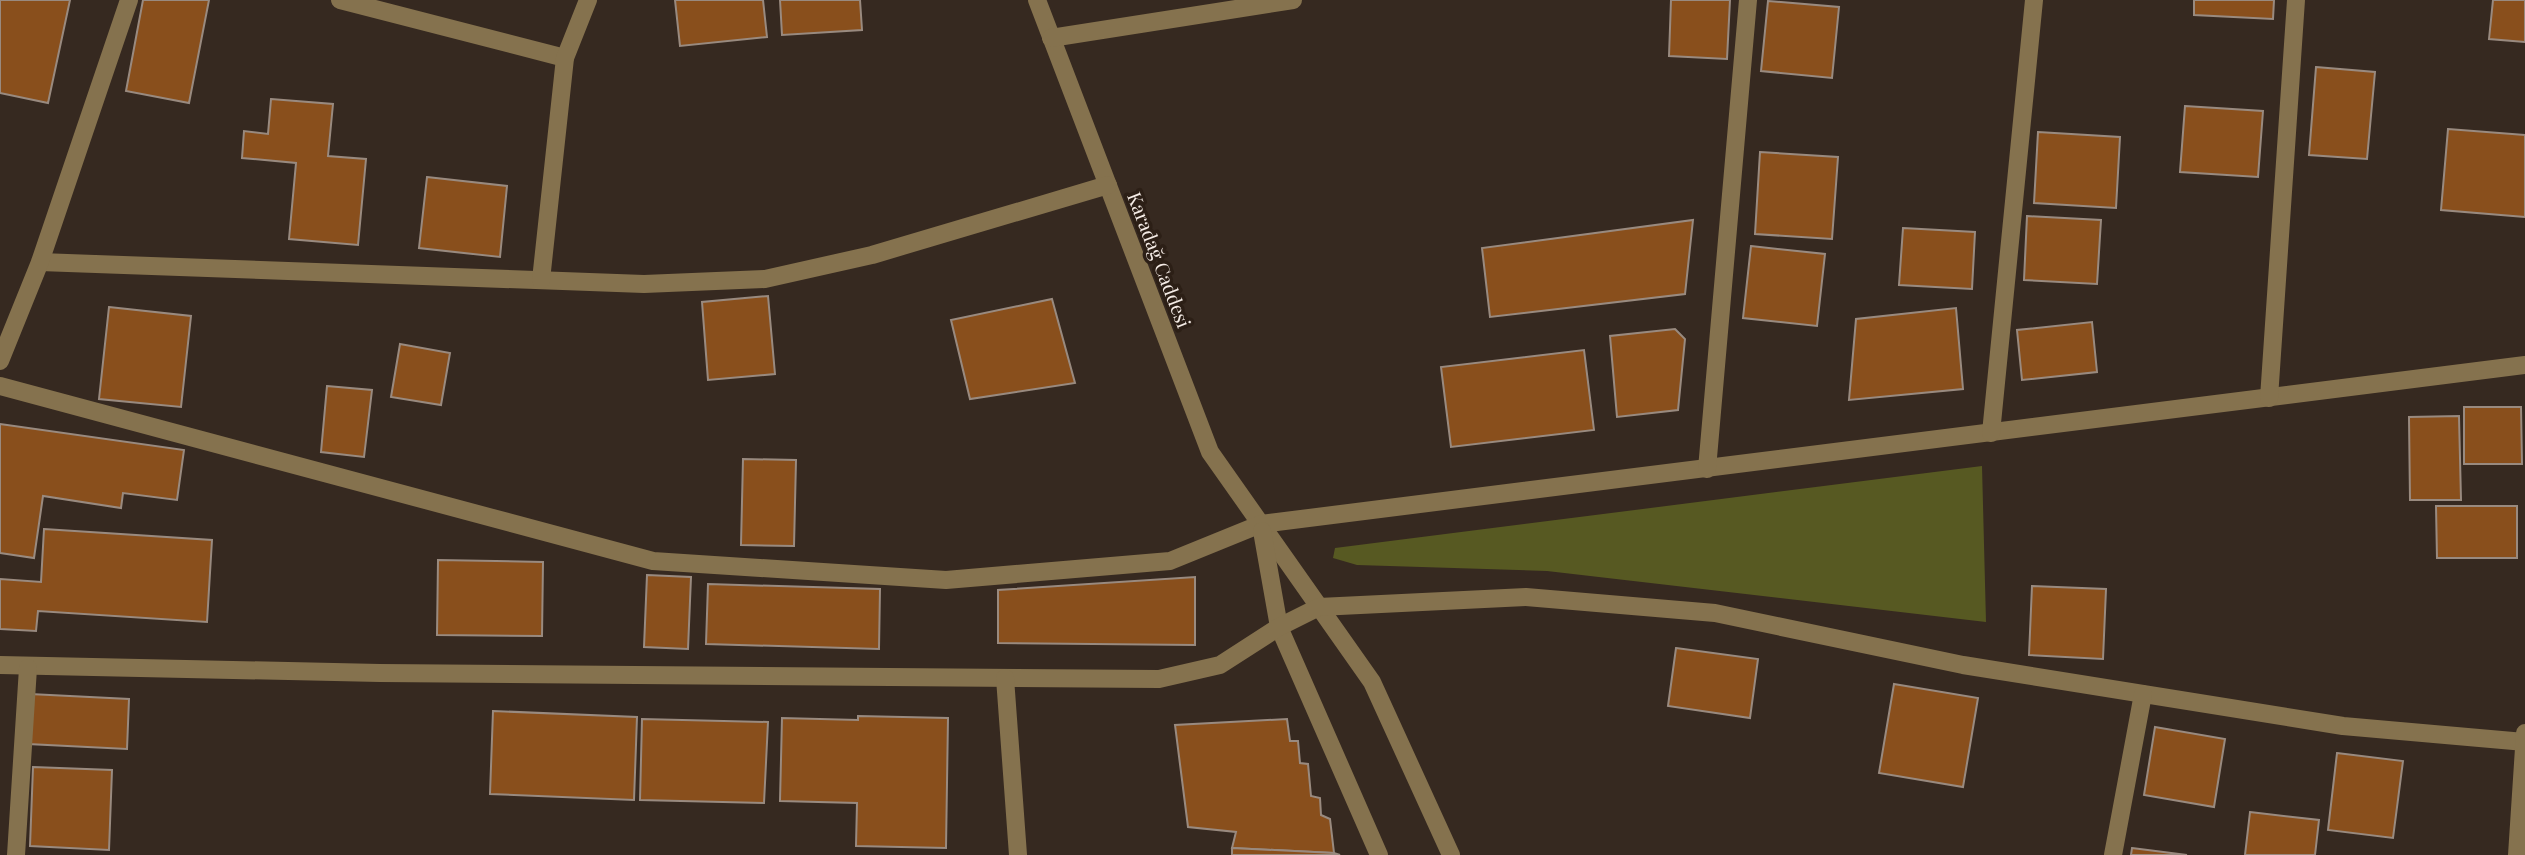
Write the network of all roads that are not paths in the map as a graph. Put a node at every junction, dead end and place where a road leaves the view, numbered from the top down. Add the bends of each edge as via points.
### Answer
1 (129, 0) edge
2 (340, 0) edge
3 (588, 0) edge
4 (1037, 0) edge
5 (1293, 0) edge
6 (1748, 0) edge
7 (2034, 0) edge
8 (2296, 0) edge
9 (1051, 38) junction
10 (565, 58) junction
11 (1108, 185) junction
12 (40, 262) junction
13 (541, 280) junction
14 (0, 360) edge
15 (2525, 365) edge
16 (0, 386) edge
17 (2269, 398) junction
18 (1990, 433) junction
19 (1707, 469) junction
20 (1261, 524) junction
21 (1319, 607) junction
22 (1279, 627) junction
23 (0, 665) edge
24 (28, 667) junction
25 (1005, 678) junction
26 (2143, 694) junction
27 (2525, 733) edge
28 (2525, 742) edge
29 (16, 855) edge
30 (1018, 855) edge
31 (1380, 855) edge
32 (1451, 855) edge
33 (2113, 855) edge
34 (2517, 855) edge

1 - 12 street
2 - 10 street
3 - 10 street
4 - 9 street, Karadağ Caddesi
5 - 9 street
6 - 19 street
7 - 18 street
8 - 17 street
9 - 11 street, Karadağ Caddesi
10 - 13 street
11 - 13 street via 872,255 765,279 644,284
11 - 20 street, Karadağ Caddesi via 1210,452
12 - 13 street
12 - 14 street
15 - 17 street
16 - 20 street via 653,561 946,580 1170,561
17 - 18 street
18 - 19 street
19 - 20 street
20 - 21 street, Karadağ Caddesi
20 - 22 street
21 - 22 street
21 - 26 street via 1526,597 1715,613 1963,665
21 - 32 street, Karadağ Caddesi via 1372,682
22 - 25 street via 1220,665 1159,679
22 - 31 street
23 - 24 street
24 - 25 street
24 - 29 street
25 - 30 street
26 - 28 street via 2343,726
26 - 33 street
27 - 28 street
28 - 34 street

